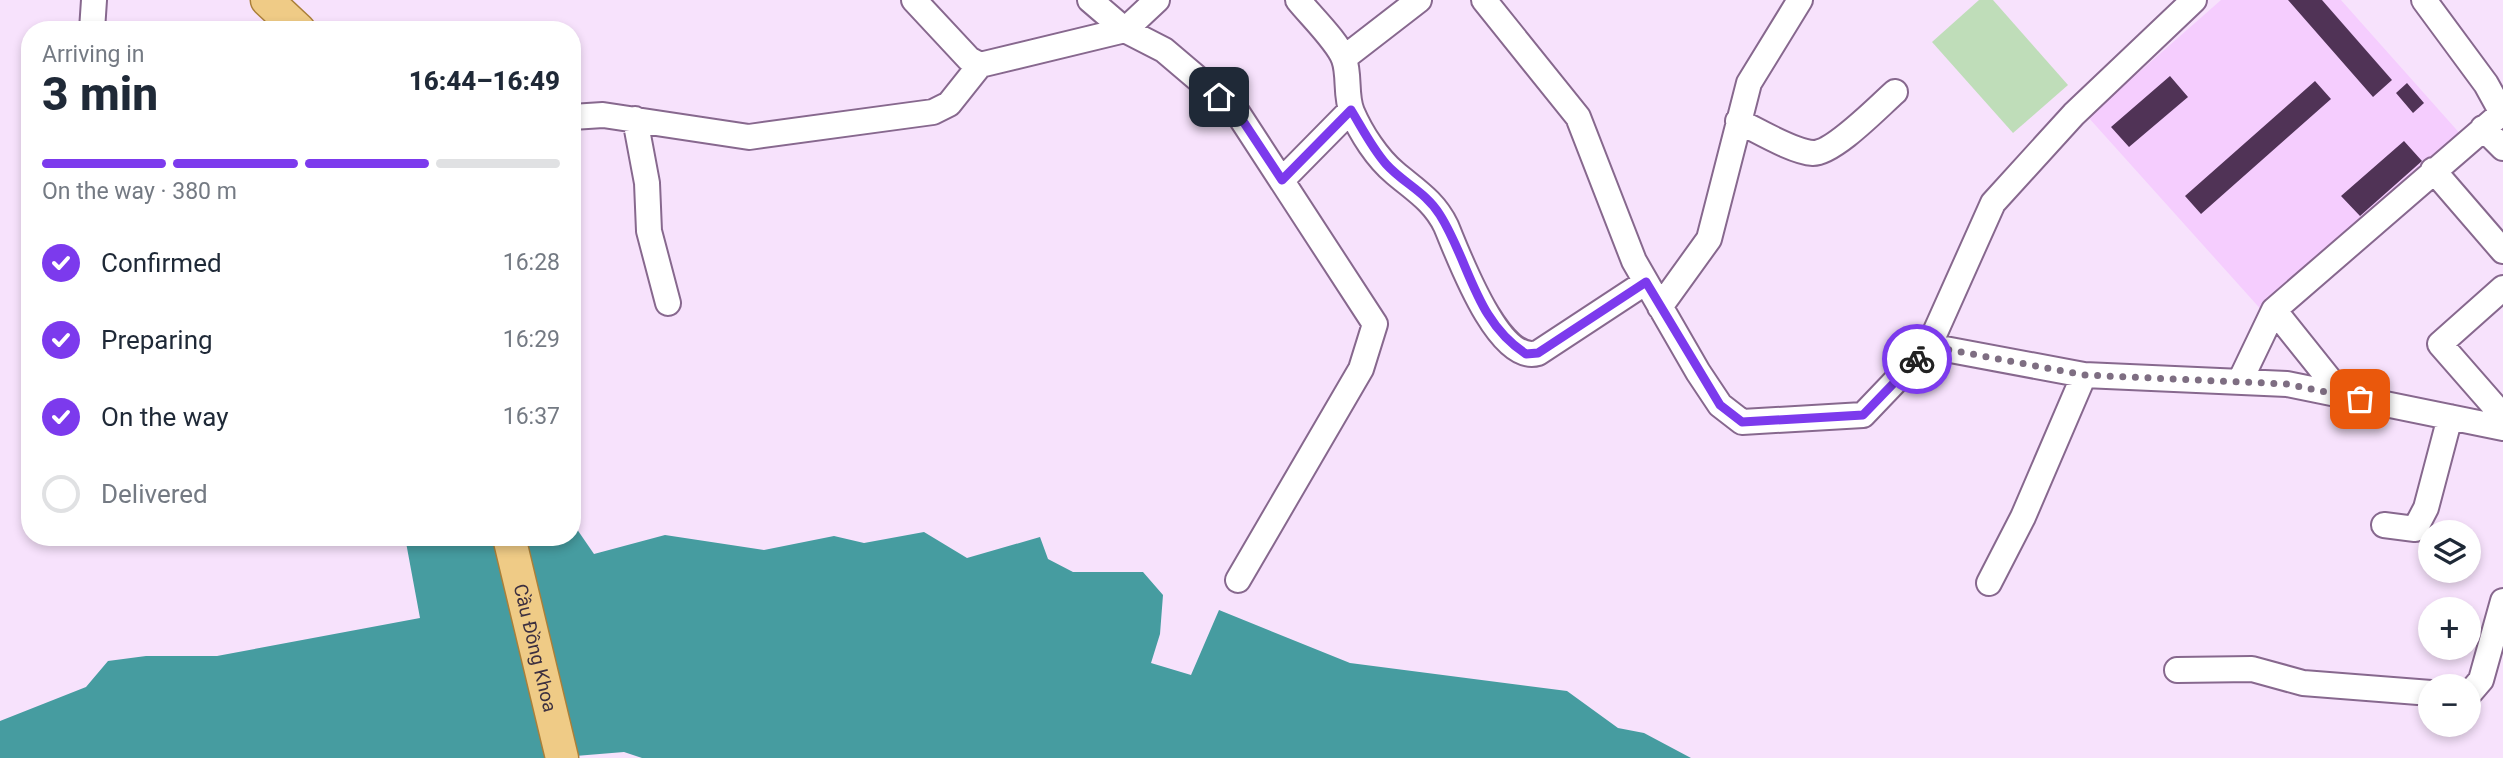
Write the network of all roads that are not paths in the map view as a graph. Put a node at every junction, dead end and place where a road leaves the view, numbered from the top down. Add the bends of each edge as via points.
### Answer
1 (94, 0) edge
2 (267, 0) edge
3 (914, 0) edge
4 (1090, 0) edge
5 (1157, 0) edge
6 (1298, 0) edge
7 (1419, 0) edge
8 (1484, 0) edge
9 (1800, 0) edge
10 (2194, 0) edge
11 (2424, 0) edge
12 (93, 21) edge
13 (289, 21) edge
14 (1125, 30) junction
15 (1344, 58) junction
16 (980, 65) junction
17 (1895, 92) dead end
18 (1351, 110) junction
19 (581, 116) edge
20 (2496, 118) edge
21 (635, 120) junction
22 (1738, 121) junction
23 (2503, 148) edge
24 (2432, 170) junction
25 (1282, 180) junction
26 (2503, 251) edge
27 (1646, 282) junction
28 (2503, 288) edge
29 (667, 303) dead end
30 (1660, 307) junction
31 (2274, 310) junction
32 (1929, 346) junction
33 (2084, 375) junction
34 (2240, 381) junction
35 (2342, 395) junction
36 (2503, 416) edge
37 (2450, 417) junction
38 (2503, 428) edge
39 (2384, 525) dead end
40 (511, 546) edge
41 (1238, 580) dead end
42 (1989, 583) dead end
43 (2503, 601) edge
44 (2177, 670) dead end
45 (2481, 680) edge
46 (2418, 692) edge
47 (562, 758) edge

1 - 12 street
2 - 13 main road
3 - 16 street
4 - 14 street
5 - 14 street
6 - 15 street
7 - 15 street
8 - 27 street via 1578,117
9 - 22 street via 1749,83
10 - 32 street via 2074,114 1993,203
11 - 20 street via 2486,84
14 - 16 street
14 - 25 street via 1164,50 1237,112
15 - 18 street
16 - 21 street via 949,104 933,112 749,137
17 - 22 street via 1819,152 1801,150
18 - 25 street
18 - 27 street via 1386,164 1418,189 1441,216 1484,312 1526,354 1538,353
19 - 21 street
20 - 23 street
20 - 24 street
21 - 29 street via 647,183 649,231
22 - 30 street via 1709,239
24 - 26 street
24 - 31 street
25 - 41 street via 1375,324 1361,369
27 - 30 street
28 - 36 street via 2440,344
30 - 32 street via 1720,405 1742,422 1863,415
31 - 34 street
31 - 35 street
32 - 33 street
33 - 34 street
33 - 42 street via 2023,517
34 - 35 street
35 - 37 street
37 - 38 street
37 - 39 street via 2426,508 2415,529
40 - 47 main road, Cầu Đồng Khoa
43 - 45 street
44 - 46 street via 2252,669 2303,683

